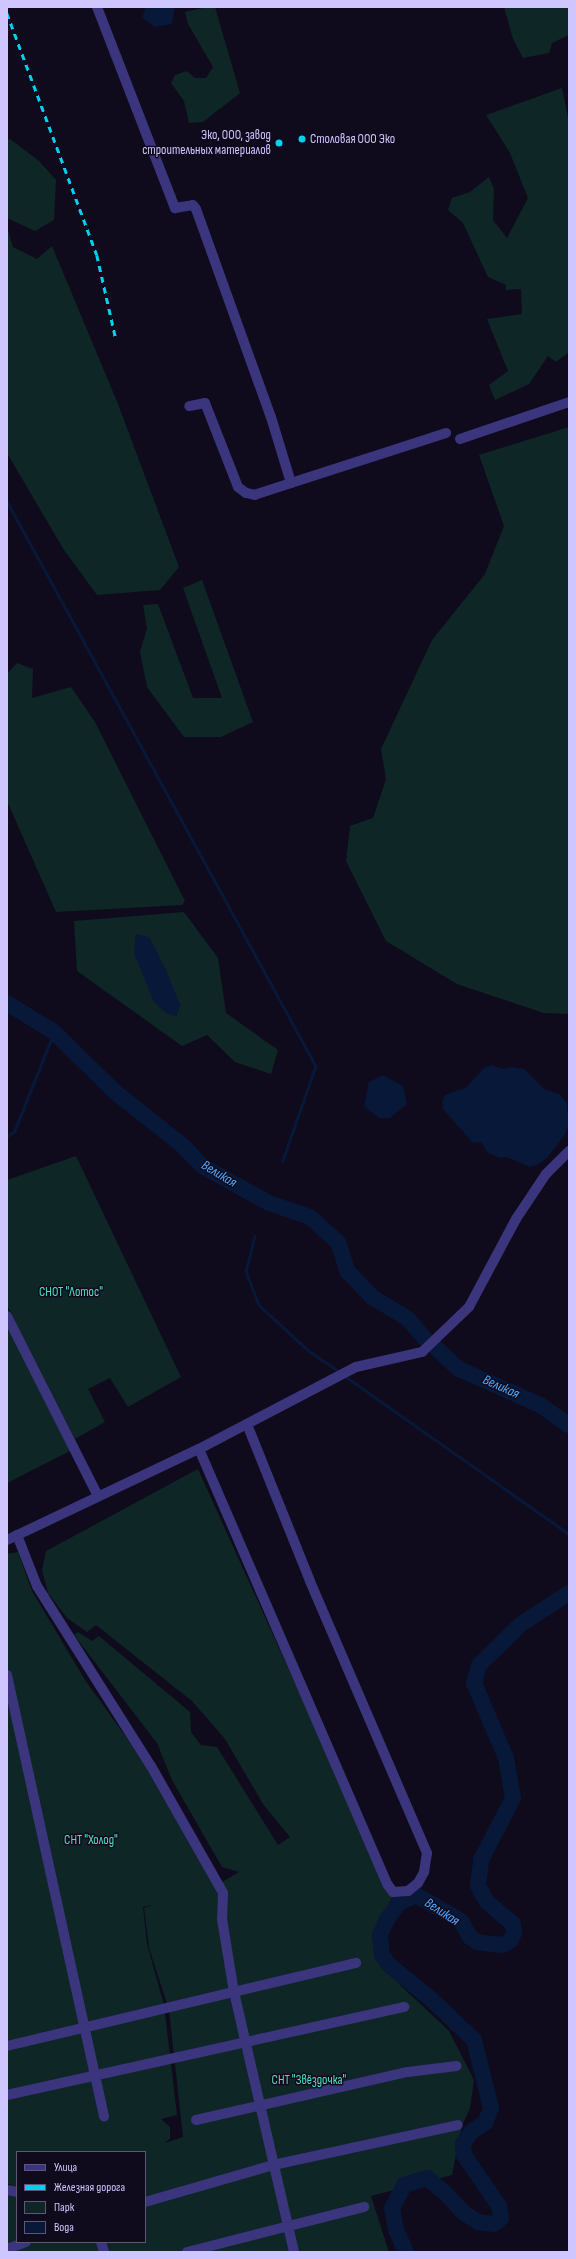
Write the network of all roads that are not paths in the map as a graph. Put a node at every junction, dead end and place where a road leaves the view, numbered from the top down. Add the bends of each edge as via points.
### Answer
1 (97, 7) edge
2 (569, 402) edge
3 (189, 406) dead end
4 (446, 433) dead end
5 (460, 439) dead end
6 (291, 484) junction
7 (569, 1151) edge
8 (7, 1316) edge
9 (247, 1424) junction
10 (199, 1449) junction
11 (98, 1496) junction
12 (17, 1535) junction
13 (7, 1540) edge
14 (7, 1675) edge
15 (356, 1963) dead end
16 (234, 1992) junction
17 (404, 2007) dead end
18 (85, 2028) junction
19 (246, 2043) junction
20 (7, 2046) edge
21 (457, 2066) dead end
22 (95, 2074) junction
23 (7, 2095) edge
24 (261, 2105) junction
25 (104, 2116) dead end
26 (196, 2120) dead end
27 (458, 2125) dead end
28 (273, 2164) junction
29 (146, 2202) edge
30 (364, 2207) dead end
31 (288, 2226) junction
32 (23, 2243) edge
33 (7, 2249) edge
34 (187, 2252) edge
35 (294, 2252) edge

1 - 6 street via 175,208 189,205 196,209 271,417
2 - 5 street
3 - 6 street via 205,404 238,487 246,493 255,495
4 - 6 street
7 - 9 street via 546,1174 516,1219 475,1298 461,1316 422,1352 356,1367 313,1387
8 - 11 street
9 - 10 street
9 - 10 street via 310,1581 427,1853 424,1872 418,1883 408,1891 393,1892 388,1885
10 - 11 street
11 - 12 street
12 - 13 street
12 - 16 street via 36,1586 118,1712 212,1870 223,1893 222,1919
14 - 18 street
15 - 16 street
16 - 18 street
16 - 19 street
17 - 19 street
18 - 20 street
18 - 22 street
19 - 22 street
19 - 24 street
21 - 24 street via 408,2072
22 - 23 street
22 - 25 street
24 - 26 street
24 - 28 street
27 - 28 street
28 - 29 street
28 - 31 street
30 - 31 street
31 - 34 street
31 - 35 street
32 - 33 street

